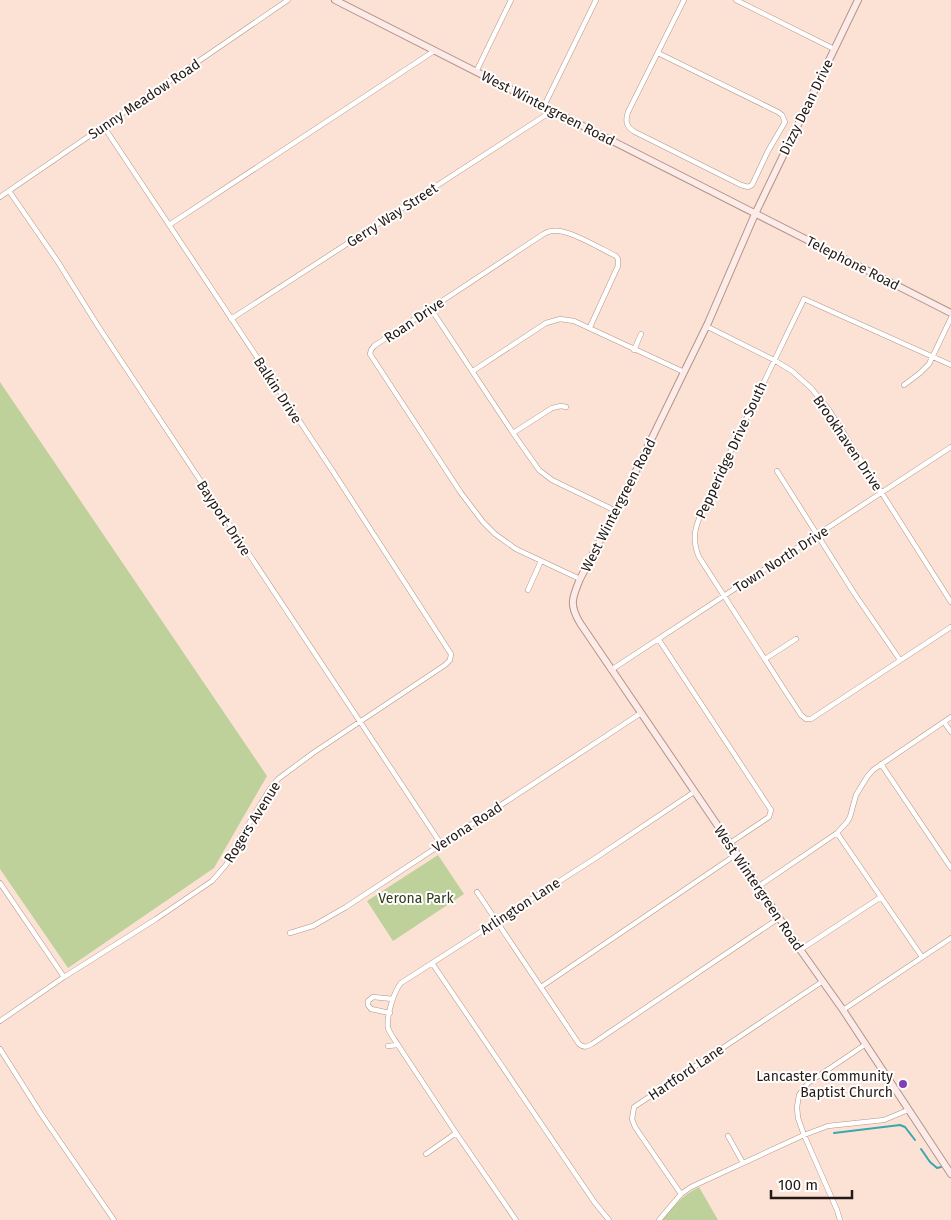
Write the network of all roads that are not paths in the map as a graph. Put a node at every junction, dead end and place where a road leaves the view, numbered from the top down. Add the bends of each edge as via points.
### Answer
1 (288, 0) edge
2 (334, 0) edge
3 (510, 0) edge
4 (596, 0) edge
5 (684, 0) edge
6 (736, 0) edge
7 (858, 0) edge
8 (834, 49) junction
9 (434, 51) junction
10 (658, 53) junction
11 (476, 72) junction
12 (544, 106) junction
13 (552, 110) junction
14 (104, 127) junction
15 (9, 191) junction
16 (0, 197) edge
17 (755, 214) junction
18 (169, 225) junction
19 (431, 308) junction
20 (951, 313) edge
21 (951, 318) edge
22 (232, 319) junction
23 (706, 326) junction
24 (590, 327) junction
25 (642, 334) dead end
26 (634, 350) junction
27 (933, 356) junction
28 (774, 360) junction
29 (951, 365) edge
30 (473, 371) junction
31 (684, 372) junction
32 (904, 385) dead end
33 (566, 407) dead end
34 (513, 433) junction
35 (951, 447) edge
36 (777, 471) dead end
37 (882, 492) junction
38 (616, 511) junction
39 (818, 534) junction
40 (542, 561) junction
41 (580, 579) junction
42 (528, 590) dead end
43 (724, 596) junction
44 (951, 602) edge
45 (951, 627) edge
46 (796, 639) dead end
47 (659, 640) junction
48 (451, 654) joint
49 (765, 659) junction
50 (900, 660) junction
51 (612, 670) junction
52 (641, 713) junction
53 (951, 717) edge
54 (944, 722) junction
55 (360, 723) junction
56 (951, 732) edge
57 (881, 764) junction
58 (694, 792) junction
59 (837, 833) junction
60 (730, 843) junction
61 (441, 844) junction
62 (738, 854) junction
63 (951, 868) edge
64 (0, 884) edge
65 (759, 886) junction
66 (477, 892) dead end
67 (881, 897) junction
68 (779, 918) junction
69 (497, 921) junction
70 (290, 932) dead end
71 (951, 938) edge
72 (800, 950) junction
73 (922, 957) junction
74 (432, 963) junction
75 (64, 977) junction
76 (823, 981) junction
77 (541, 987) junction
78 (393, 999) junction
79 (843, 1010) junction
80 (390, 1012) junction
81 (0, 1021) edge
82 (866, 1044) junction
83 (398, 1045) junction
84 (388, 1046) dead end
85 (0, 1049) edge
86 (908, 1110) junction
87 (456, 1133) junction
88 (728, 1136) dead end
89 (804, 1136) junction
90 (426, 1154) dead end
91 (743, 1163) junction
92 (951, 1174) edge
93 (681, 1194) junction
94 (114, 1220) edge
95 (516, 1220) edge
96 (609, 1220) edge
97 (659, 1220) edge
98 (840, 1220) edge

1 - 14 street, Sunny Meadow Road
2 - 9 street, West Wintergreen Road
3 - 11 street
4 - 12 street
5 - 10 street
6 - 8 street
7 - 8 street, Dizzy Dean Drive
8 - 17 street, Dizzy Dean Drive
9 - 11 street, West Wintergreen Road
9 - 18 street
10 - 10 street via 628,112 626,118 630,130 741,185 752,185 785,122 782,115
11 - 12 street, West Wintergreen Road
12 - 13 street, West Wintergreen Road
13 - 17 street, West Wintergreen Road
13 - 22 street, Gerry Way Street
14 - 15 street, Sunny Meadow Road
14 - 18 street, Balkin Drive
15 - 16 street, Sunny Meadow Road
15 - 55 street, Bayport Drive
17 - 20 street, Telephone Road
17 - 23 street, West Wintergreen Road
18 - 22 street, Balkin Drive
19 - 24 street, Roan Drive via 554,230 568,233 618,259 618,266
19 - 30 street
19 - 40 street, Roan Drive via 374,346 370,354 483,522 516,549
21 - 27 street
22 - 48 street, Balkin Drive
23 - 28 street, Brookhaven Drive
23 - 31 street, West Wintergreen Road
24 - 26 street
24 - 30 street via 567,319 553,320
25 - 26 street
26 - 31 street
27 - 28 street, Pepperidge Drive South via 804,298
27 - 29 street
27 - 32 street via 929,364
28 - 37 street, Brookhaven Drive via 792,371 816,394
28 - 43 street, Pepperidge Drive South via 705,504 694,536 697,552
30 - 34 street
31 - 38 street, West Wintergreen Road
33 - 34 street via 552,408
34 - 38 street via 545,475
35 - 37 street, Town North Drive
36 - 39 street
37 - 39 street, Town North Drive
37 - 44 street, Brookhaven Drive
38 - 41 street, West Wintergreen Road
39 - 43 street, Town North Drive
39 - 50 street
40 - 41 street, Roan Drive
40 - 42 street
41 - 51 street, West Wintergreen Road via 573,598 574,612
43 - 47 street, Town North Drive
43 - 49 street, Pepperidge Drive South
45 - 50 street
46 - 49 street
47 - 51 street, Town North Drive
47 - 60 street via 771,810 769,818
48 - 55 street, Rogers Avenue via 445,666
49 - 50 street, Pepperidge Drive South via 808,720
51 - 52 street, West Wintergreen Road
52 - 58 street, West Wintergreen Road
52 - 61 street, Verona Road
53 - 54 street
54 - 56 street
54 - 57 street
55 - 61 street, Bayport Drive
55 - 75 street, Rogers Avenue via 278,779 226,864 212,881
57 - 59 street via 862,784 850,817
57 - 63 street
58 - 60 street, West Wintergreen Road
58 - 69 street, Arlington Lane
59 - 65 street
59 - 67 street
60 - 62 street, West Wintergreen Road
61 - 70 street, Verona Road via 346,907 313,926
62 - 65 street, West Wintergreen Road
62 - 77 street
64 - 75 street
65 - 68 street, West Wintergreen Road
66 - 69 street
67 - 72 street
67 - 73 street
68 - 72 street, West Wintergreen Road
68 - 77 street via 587,1047 579,1044
69 - 74 street, Arlington Lane
69 - 77 street
71 - 73 street
72 - 76 street, West Wintergreen Road
73 - 79 street
74 - 78 street, Arlington Lane via 402,983 395,990
74 - 96 street
75 - 81 street, Rogers Avenue
76 - 79 street, West Wintergreen Road
76 - 93 street, Hartford Lane via 634,1107 632,1120 635,1127
78 - 80 street, Arlington Lane
78 - 80 street via 373,996 368,1001 371,1009
79 - 82 street, West Wintergreen Road
80 - 83 street, Arlington Lane via 388,1027
82 - 86 street, West Wintergreen Road
82 - 89 street via 817,1076 801,1092 797,1110
83 - 84 street
83 - 87 street, Arlington Lane
85 - 94 street
86 - 89 street via 884,1120 834,1125
86 - 92 street, West Wintergreen Road
87 - 90 street
87 - 95 street, Arlington Lane
88 - 91 street
89 - 91 street
89 - 98 street
91 - 93 street
93 - 97 street

